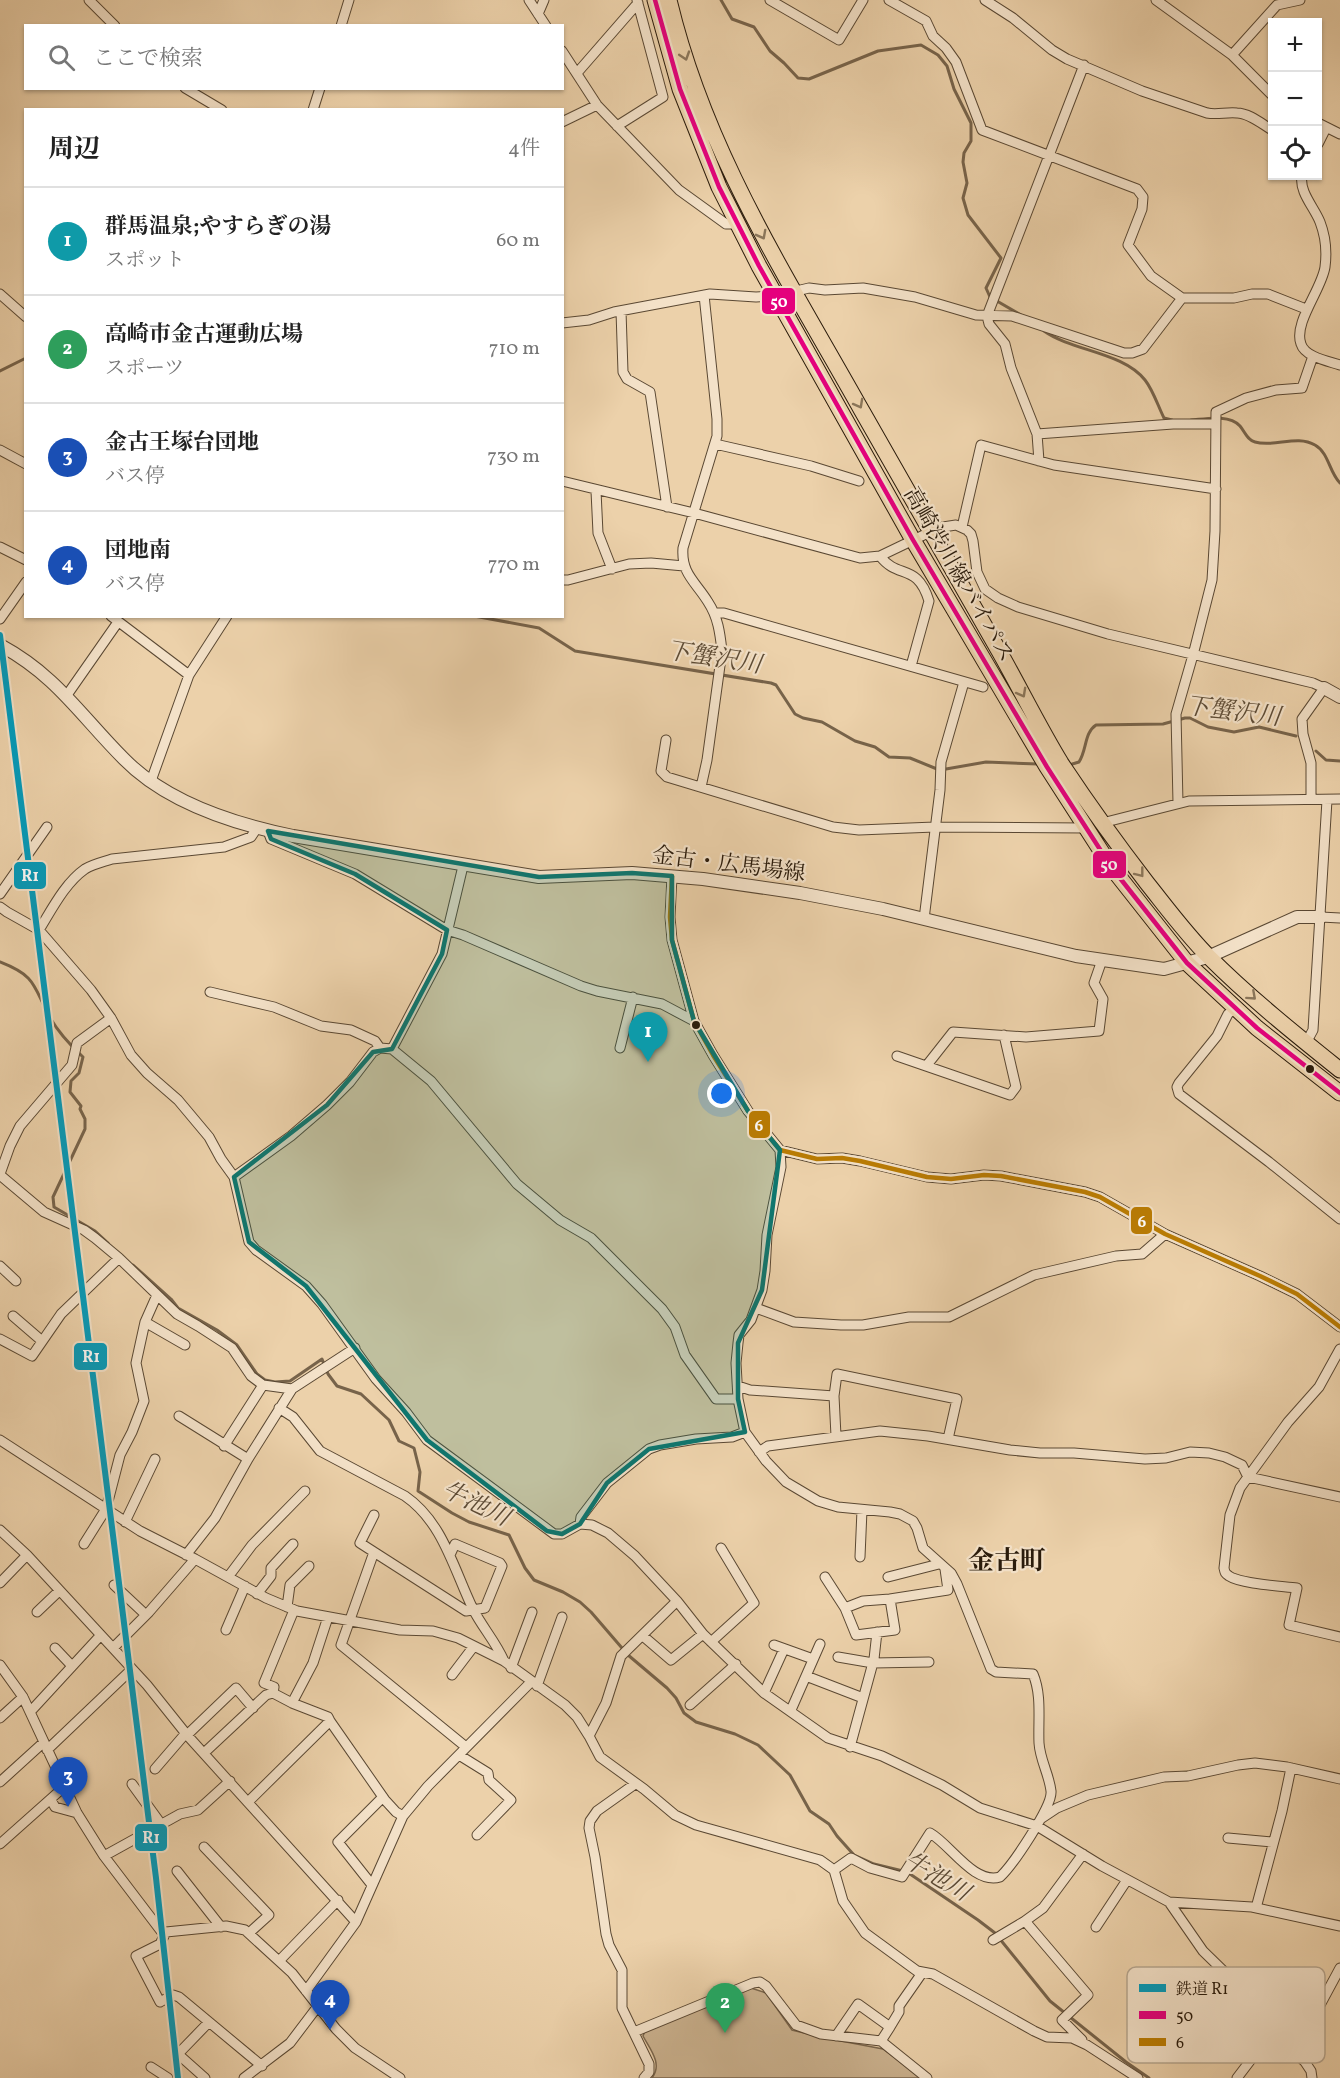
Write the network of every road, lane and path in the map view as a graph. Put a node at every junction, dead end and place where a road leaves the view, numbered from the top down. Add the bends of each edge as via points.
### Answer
1 (89, 0) edge
2 (349, 0) edge
3 (529, 0) edge
4 (544, 0) edge
5 (655, 0) edge
6 (669, 0) edge
7 (770, 0) edge
8 (863, 0) edge
9 (890, 0) edge
10 (985, 0) edge
11 (1156, 0) edge
12 (1300, 0) edge
13 (637, 2) edge
14 (538, 14) junction
15 (114, 24) edge
16 (342, 24) edge
17 (545, 24) edge
18 (564, 54) edge
19 (1232, 55) junction
20 (1084, 65) junction
21 (577, 73) junction
22 (188, 90) edge
23 (319, 90) edge
24 (1268, 91) edge
25 (597, 105) junction
26 (219, 108) edge
27 (314, 108) edge
28 (564, 121) edge
29 (1322, 125) edge
30 (617, 126) junction
31 (1268, 128) edge
32 (1340, 134) edge
33 (1050, 154) junction
34 (1302, 180) edge
35 (738, 224) junction
36 (793, 292) junction
37 (0, 294) edge
38 (704, 295) junction
39 (775, 296) junction
40 (1182, 298) junction
41 (1306, 309) junction
42 (621, 310) junction
43 (24, 315) edge
44 (987, 316) junction
45 (564, 323) edge
46 (1313, 356) junction
47 (1340, 365) edge
48 (1216, 424) junction
49 (1037, 434) junction
50 (715, 444) junction
51 (0, 450) edge
52 (1039, 461) junction
53 (24, 463) edge
54 (859, 481) dead end
55 (564, 482) edge
56 (1216, 489) junction
57 (596, 491) junction
58 (667, 507) junction
59 (694, 513) junction
60 (963, 527) junction
61 (930, 532) junction
62 (913, 540) junction
63 (0, 547) edge
64 (880, 556) junction
65 (24, 559) edge
66 (684, 566) junction
67 (612, 569) junction
68 (564, 580) edge
69 (24, 585) edge
70 (714, 613) junction
71 (226, 618) edge
72 (0, 619) edge
73 (114, 619) edge
74 (0, 645) edge
75 (1193, 656) junction
76 (911, 666) junction
77 (189, 675) junction
78 (964, 682) junction
79 (983, 687) dead end
80 (1324, 688) junction
81 (67, 695) junction
82 (1340, 697) edge
83 (666, 740) dead end
84 (151, 781) junction
85 (701, 787) junction
86 (1311, 799) junction
87 (1340, 799) edge
88 (1327, 801) junction
89 (1178, 803) junction
90 (1102, 823) junction
91 (46, 827) dead end
92 (935, 827) junction
93 (1085, 828) junction
94 (262, 830) junction
95 (463, 866) junction
96 (672, 876) junction
97 (0, 894) edge
98 (0, 907) edge
99 (1321, 917) junction
100 (1340, 918) edge
101 (924, 919) junction
102 (39, 930) junction
103 (447, 930) junction
104 (1208, 957) junction
105 (1102, 960) junction
106 (1187, 963) junction
107 (210, 992) dead end
108 (633, 997) junction
109 (1236, 1008) junction
110 (111, 1018) junction
111 (694, 1021) junction
112 (1004, 1035) junction
113 (1306, 1043) junction
114 (380, 1048) junction
115 (620, 1048) dead end
116 (392, 1049) junction
117 (897, 1056) dead end
118 (927, 1065) junction
119 (1340, 1070) edge
120 (1340, 1093) edge
121 (780, 1150) junction
122 (0, 1174) edge
123 (234, 1177) junction
124 (1340, 1219) edge
125 (1165, 1234) junction
126 (119, 1258) junction
127 (0, 1266) edge
128 (16, 1281) dead end
129 (157, 1295) junction
130 (756, 1308) junction
131 (13, 1316) dead end
132 (145, 1322) junction
133 (1340, 1327) edge
134 (0, 1339) edge
135 (42, 1341) junction
136 (185, 1345) dead end
137 (355, 1348) junction
138 (1340, 1349) edge
139 (263, 1385) junction
140 (738, 1386) junction
141 (292, 1389) junction
142 (834, 1396) junction
143 (738, 1399) junction
144 (279, 1408) junction
145 (179, 1416) dead end
146 (745, 1432) junction
147 (836, 1436) junction
148 (948, 1439) junction
149 (0, 1440) edge
150 (224, 1446) junction
151 (759, 1452) junction
152 (248, 1459) junction
153 (155, 1460) dead end
154 (1248, 1477) junction
155 (305, 1491) dead end
156 (1340, 1497) edge
157 (106, 1509) junction
158 (862, 1510) junction
159 (374, 1515) dead end
160 (125, 1522) junction
161 (580, 1524) junction
162 (0, 1530) edge
163 (84, 1544) dead end
164 (293, 1544) dead end
165 (721, 1548) dead end
166 (374, 1552) junction
167 (450, 1555) junction
168 (27, 1556) junction
169 (191, 1557) junction
170 (860, 1557) dead end
171 (309, 1566) dead end
172 (942, 1566) junction
173 (228, 1577) junction
174 (825, 1577) dead end
175 (888, 1577) dead end
176 (0, 1583) edge
177 (114, 1585) dead end
178 (245, 1586) junction
179 (59, 1591) junction
180 (257, 1593) junction
181 (890, 1599) junction
182 (677, 1601) junction
183 (845, 1608) junction
184 (291, 1609) junction
185 (474, 1611) junction
186 (37, 1612) dead end
187 (532, 1612) dead end
188 (146, 1615) junction
189 (328, 1617) junction
190 (562, 1617) dead end
191 (350, 1620) junction
192 (226, 1630) dead end
193 (876, 1632) junction
194 (703, 1634) junction
195 (100, 1636) junction
196 (643, 1636) junction
197 (1340, 1637) edge
198 (711, 1642) junction
199 (820, 1644) dead end
200 (474, 1646) junction
201 (56, 1648) dead end
202 (113, 1648) junction
203 (838, 1657) dead end
204 (813, 1659) junction
205 (929, 1662) dead end
206 (873, 1663) junction
207 (736, 1664) junction
208 (0, 1665) edge
209 (507, 1665) junction
210 (72, 1666) junction
211 (132, 1669) junction
212 (453, 1675) dead end
213 (806, 1676) junction
214 (534, 1684) junction
215 (764, 1693) junction
216 (273, 1694) junction
217 (23, 1697) junction
218 (863, 1698) junction
219 (292, 1703) junction
220 (690, 1705) dead end
221 (253, 1708) junction
222 (791, 1710) junction
223 (30, 1712) junction
224 (0, 1718) edge
225 (330, 1721) junction
226 (187, 1734) junction
227 (589, 1736) junction
228 (45, 1746) junction
229 (466, 1747) junction
230 (850, 1747) junction
231 (204, 1753) junction
232 (459, 1755) junction
233 (1291, 1768) junction
234 (155, 1769) dead end
235 (1340, 1779) edge
236 (230, 1781) junction
237 (0, 1782) edge
238 (132, 1784) dead end
239 (635, 1784) junction
240 (64, 1787) junction
241 (383, 1797) junction
242 (51, 1800) junction
243 (249, 1801) junction
244 (77, 1813) junction
245 (403, 1816) junction
246 (1039, 1823) junction
247 (161, 1824) junction
248 (477, 1835) dead end
249 (1228, 1838) dead end
250 (1273, 1842) junction
251 (0, 1844) edge
252 (204, 1847) dead end
253 (1083, 1854) junction
254 (104, 1856) junction
255 (834, 1870) junction
256 (177, 1871) dead end
257 (1127, 1880) junction
258 (372, 1885) junction
259 (338, 1900) junction
260 (1169, 1902) junction
261 (1256, 1908) junction
262 (1025, 1921) junction
263 (356, 1922) junction
264 (1340, 1926) edge
265 (220, 1927) junction
266 (1096, 1927) dead end
267 (166, 1932) junction
268 (249, 1933) junction
269 (993, 1940) dead end
270 (279, 1960) junction
271 (1219, 1967) edge
272 (1340, 1968) edge
273 (922, 1973) junction
274 (306, 1991) junction
275 (1325, 1996) edge
276 (318, 2006) junction
277 (209, 2022) junction
278 (890, 2027) junction
279 (634, 2032) junction
280 (836, 2036) junction
281 (880, 2041) junction
282 (1087, 2045) junction
283 (1248, 2063) edge
284 (1306, 2063) edge
285 (262, 2066) junction
286 (151, 2067) dead end
287 (168, 2078) edge
288 (205, 2078) edge
289 (244, 2078) edge
290 (400, 2078) edge
291 (645, 2078) edge
292 (927, 2078) edge
293 (1138, 2078) edge
294 (1237, 2078) edge
295 (1312, 2078) edge

1 - 15 street
2 - 16 street
3 - 14 street
4 - 14 street
5 - 35 main road, 高崎渋川線バイパス via 680,89
6 -> 36 main road, 高崎渋川線バイパス via 693,83 714,133 752,217
7 - 8 street via 839,40
9 - 33 street via 926,21 933,36 956,62 982,130
10 - 20 street via 1052,50
11 - 19 street
12 - 19 street via 1277,5
13 - 21 street
13 - 30 street via 663,97
14 - 17 street
18 - 21 street
19 - 24 street
20 - 31 street via 1206,113 1238,112
20 - 33 street
21 - 25 street
22 - 26 street
23 - 27 street
25 - 28 street
25 - 30 street
29 - 32 street
30 - 35 street via 679,190 726,224
33 - 40 street via 1137,189 1143,197 1142,209 1128,245 1151,276
33 - 44 street
34 - 41 street via 1319,221 1326,266
35 - 39 main road, 高崎渋川線バイパス
36 - 39 street
36 - 44 street via 809,288 864,288
36 -> 61 main road, 高崎渋川線バイパス
37 - 43 street
38 - 39 street
38 - 42 street
38 - 50 street via 717,419
39 - 62 main road, 高崎渋川線バイパス
40 - 41 street via 1268,294
40 - 44 street via 1143,348 1132,353 1017,318
41 - 46 street via 1301,347
42 - 45 street
42 - 58 street via 623,372 627,379 650,392
44 - 49 street via 1005,344
46 - 47 street
46 - 48 street via 1302,388 1246,398 1216,412
48 - 49 street
48 - 56 street
49 - 52 street
50 - 54 street
50 - 59 street
51 - 53 street
52 - 56 street
52 - 60 street via 981,445
55 - 57 street
56 - 75 street via 1212,580
57 - 58 street
57 - 67 street via 598,532
58 - 59 street
59 - 64 street via 851,556
59 - 66 street via 683,548
60 - 61 street via 950,525
60 - 75 street via 974,541 981,581 998,598 1108,634
61 - 62 street
61 -> 90 main road, 高崎渋川線バイパス via 1060,762
62 - 64 street
62 - 93 main road, 高崎渋川線バイパス
63 - 65 street
64 - 76 street via 888,566 916,576 927,592 929,600
66 - 67 street via 639,563
66 - 70 street
67 - 68 street
69 - 72 street
70 - 76 street
70 - 85 street via 722,651
71 - 77 street
73 - 77 street
73 - 81 street
74 - 81 street, 金古・広馬場線 via 22,657
75 - 80 street
75 - 89 street via 1176,714
76 - 78 street
77 - 84 street
78 - 79 street
78 - 92 street via 941,762
80 - 82 street
80 - 86 street via 1302,719 1311,763
81 - 84 street, 金古・広馬場線 via 124,760
83 - 85 street via 663,774
84 - 94 street, 金古・広馬場線 via 199,808
85 - 92 street via 847,830
86 - 88 street
86 - 89 street
87 - 88 street
88 - 99 street
89 - 90 street
90 -> 104 main road, 高崎渋川線バイパス
91 - 97 street
92 - 93 street
92 - 101 street
93 - 106 main road, 高崎渋川線バイパス
94 - 95 street, 金古・広馬場線
94 - 102 street via 224,847 96,864 74,879
94 - 103 street via 272,839 355,874
95 - 96 street, 金古・広馬場線 via 539,877 632,873
95 - 103 street
96 - 101 street, 金古・広馬場線 via 800,893
96 - 111 street via 672,940
98 - 102 street
99 - 100 street
99 - 104 street, 金古・広馬場線 via 1296,917
99 - 113 street via 1313,1030
101 - 105 street, 金古・広馬場線
102 - 110 street
103 - 108 street via 581,986
103 - 116 street via 442,954
104 - 106 street, 金古・広馬場線
104 -> 113 main road, 高崎渋川線バイパス
105 - 106 street, 金古・広馬場線 via 1164,969
105 - 112 street via 1094,983 1103,999 1099,1031
106 - 109 main road, 高崎渋川線バイパス
107 - 114 street via 274,1008 321,1026 351,1030 375,1041
108 - 111 street via 662,1004
108 - 115 street
109 - 120 main road, 高崎渋川線バイパス
109 - 124 street via 1179,1083 1179,1094
110 - 122 street via 77,1043 72,1065 20,1126
110 - 123 street via 131,1055 197,1122
111 - 121 street via 748,1111
112 - 118 street via 953,1032
112 - 118 street via 1016,1087 1010,1095
113 - 119 main road, 高崎渋川線バイパス
114 - 116 street
114 - 123 street via 327,1105
116 - 143 street via 431,1082 517,1184 560,1220 591,1238 662,1310 675,1327 685,1355 716,1399
117 - 118 street
121 - 125 street via 817,1159 860,1161 927,1178 1001,1176 1085,1192
121 - 130 street via 781,1167
122 - 126 street via 39,1208 84,1230
123 - 137 street via 249,1242 306,1286
125 - 130 street via 1142,1254 1034,1275 949,1317 841,1325 794,1322
125 - 133 street via 1296,1294
126 - 129 street
126 - 135 street via 61,1314
127 - 128 street
129 - 132 street
129 - 139 street via 177,1314 232,1348 251,1376
130 - 140 street via 739,1335
131 - 135 street
132 - 136 street
132 - 157 street via 136,1363 144,1401 120,1455
134 - 135 street via 32,1356
137 - 141 street
137 - 161 street via 427,1440 554,1534
138 - 154 street via 1319,1387
139 - 141 street
139 - 150 street
140 - 142 street
140 - 143 street
141 - 144 street
142 - 147 street
142 - 148 street via 837,1374 957,1399
143 - 146 street
144 - 152 street
144 - 167 street via 293,1417 320,1451 415,1503 430,1518
145 - 150 street
146 - 151 street
146 - 161 street via 649,1449 607,1483 581,1517
147 - 148 street via 880,1431
147 - 151 street via 768,1446
148 - 154 street via 1020,1451 1145,1460 1190,1452 1209,1454 1242,1466
149 - 157 street
150 - 152 street
151 - 158 street via 786,1482 818,1501
152 - 169 street
153 - 160 street
154 - 156 street
154 - 197 street via 1230,1515 1225,1573 1240,1580 1297,1588 1289,1625
155 - 173 street via 252,1545
157 - 160 street
157 - 163 street
158 - 170 street
158 - 172 street via 900,1514 913,1521 923,1548
159 - 166 street via 360,1543
160 - 169 street
161 - 182 street via 608,1533
162 - 168 street
164 - 180 street
165 - 198 street via 754,1604
166 - 185 street via 466,1611
166 - 191 street
167 - 185 street
167 - 185 street via 455,1544 502,1566 485,1608
168 - 176 street
168 - 179 street
169 - 173 street
169 - 188 street
171 - 184 street via 290,1585
172 - 175 street
172 - 181 street via 948,1590
172 - 246 street via 957,1584 991,1669 1033,1674 1035,1679 1040,1755 1051,1790 1050,1802
173 - 178 street
174 - 183 street
177 - 188 street
178 - 180 street
178 - 192 street
179 - 186 street
179 - 195 street
180 - 184 street
181 - 183 street via 863,1601
181 - 193 street via 895,1630
182 - 194 street
182 - 196 street
183 - 193 street via 856,1635
184 - 189 street
184 - 216 street via 264,1683 274,1687
185 - 209 street
187 - 209 street
188 - 202 street
189 - 191 street
189 - 219 street via 313,1663
190 - 214 street
191 - 200 street via 400,1630 433,1631
191 - 229 street via 341,1645
193 - 206 street
194 - 196 street via 671,1660
194 - 198 street
195 - 202 street
195 - 210 street
196 - 227 street via 621,1656 606,1703
198 - 207 street
199 - 204 street
200 - 209 street
200 - 212 street
201 - 210 street
202 - 211 street
203 - 206 street
204 - 213 street
204 - 215 street via 779,1647
205 - 206 street
206 - 218 street
207 - 215 street
207 - 220 street
208 - 217 street
209 - 214 street
210 - 223 street
211 - 226 street
211 - 228 street
213 - 218 street
213 - 222 street
214 - 227 street via 566,1705
214 - 229 street
215 - 222 street
216 - 219 street
216 - 221 street via 266,1695
217 - 223 street
217 - 224 street
218 - 230 street
219 - 225 street
221 - 226 street via 236,1688
221 - 231 street
222 - 230 street via 828,1738
223 - 228 street
225 - 241 street
225 - 243 street
226 - 231 street
226 - 234 street
227 - 239 street via 600,1757
228 - 237 street
228 - 240 street
229 - 232 street
230 - 246 street via 882,1756 981,1808
231 - 236 street
232 - 245 street
232 - 248 street via 488,1773 489,1780 511,1800
233 - 235 street
233 - 246 street via 1255,1763 1164,1777 1069,1802
233 - 250 street
236 - 243 street
236 - 247 street via 198,1810
238 - 247 street
239 - 255 street via 685,1821 820,1860
239 - 279 street via 597,1811 589,1828 606,1934 622,1970 622,2008
240 - 242 street
240 - 244 street
241 - 245 street
241 - 258 street via 338,1842
242 - 244 street via 55,1807
242 - 251 street
243 - 259 street
244 - 254 street
245 - 258 street
246 - 253 street
246 - 255 street via 1005,1873 996,1878 986,1877 962,1862 930,1833 902,1877 851,1858
247 - 254 street
249 - 250 street
250 - 261 street
252 - 268 street via 269,1915
253 - 257 street
253 - 262 street via 1043,1908
254 - 267 street via 161,1931
255 - 273 street via 843,1901 865,1933
256 - 265 street
257 - 260 street
257 - 266 street
258 - 263 street
259 - 263 street
259 - 270 street
260 - 261 street
260 - 271 street via 1203,1951
261 - 264 street
262 - 269 street
262 - 282 street via 1088,1995 1062,2020
263 - 274 street
265 - 267 street
265 - 268 street via 237,1927
267 - 277 street via 160,1944 136,1956 160,2002 175,1995
268 - 270 street
270 - 274 street
272 - 275 street
273 - 278 street
273 - 282 street via 933,1974 1047,2037 1072,2038
274 - 276 street
276 - 285 street via 290,2043
276 - 290 street via 355,2048
277 - 285 street
277 - 288 street via 178,2054
278 - 280 street via 858,2004
278 - 281 street
279 - 280 street via 759,1982 796,2025
279 - 291 street via 649,2064
280 - 281 street
281 - 292 street
282 - 293 street
283 - 294 street
284 - 295 street
285 - 289 street
286 - 287 street

